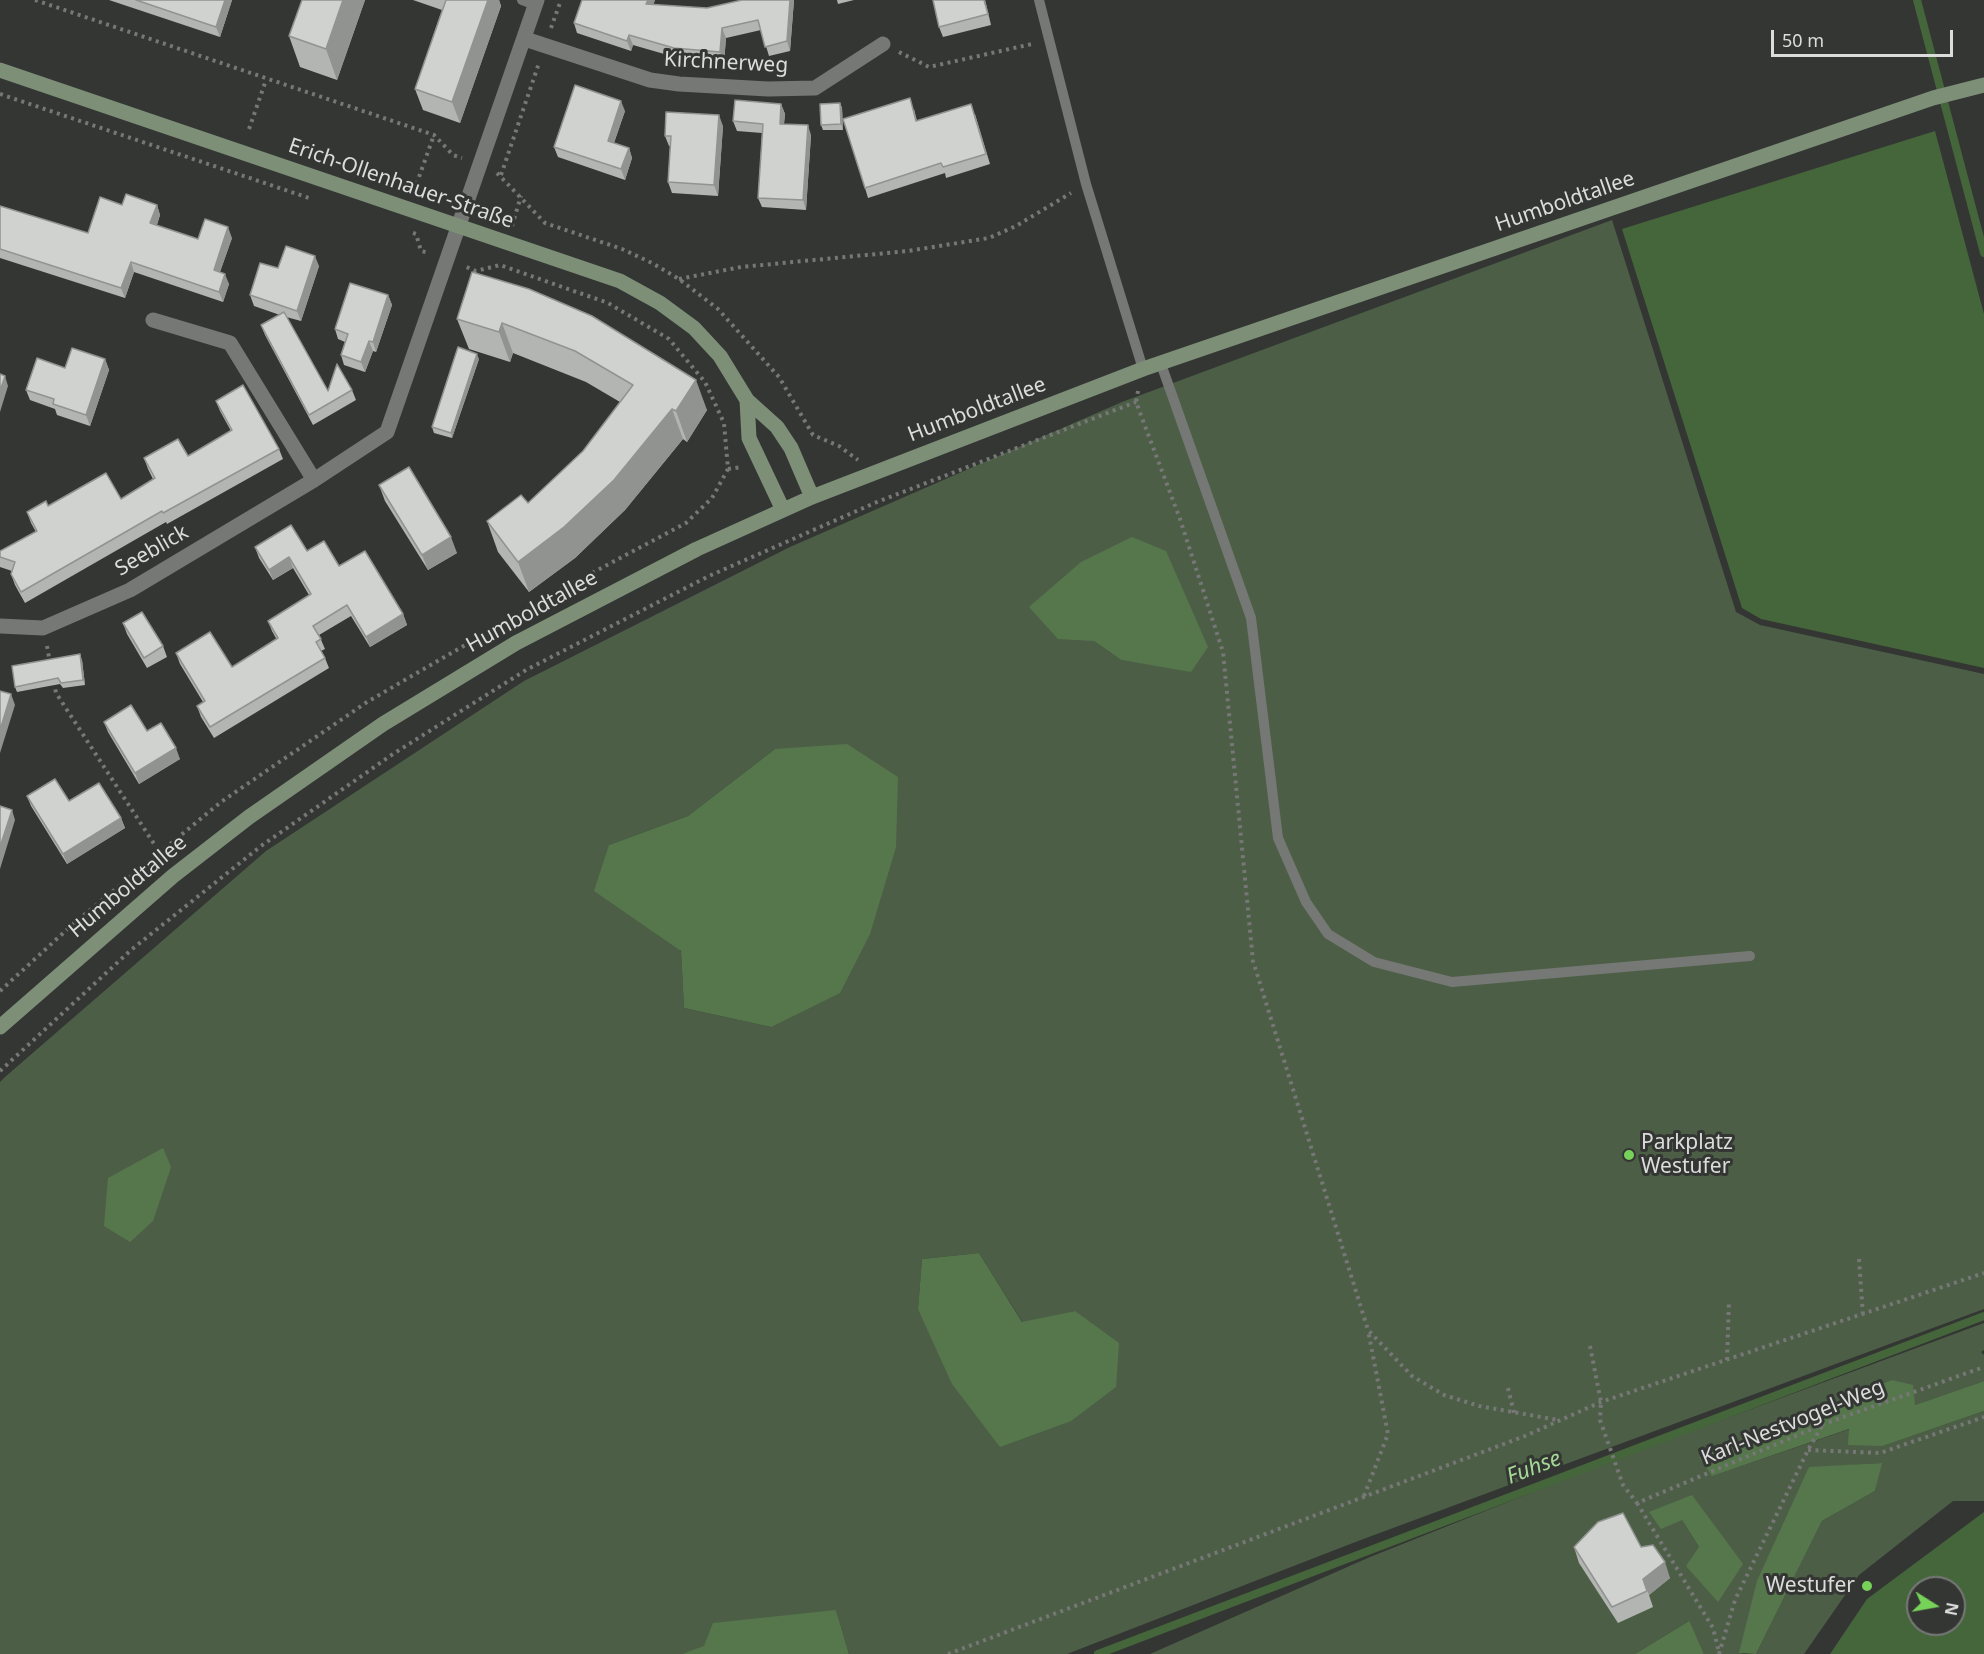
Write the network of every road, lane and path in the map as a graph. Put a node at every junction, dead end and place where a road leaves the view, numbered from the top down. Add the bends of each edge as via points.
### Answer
1 (36, 0) edge
2 (561, 0) edge
3 (1039, 0) edge
4 (532, 2) edge
5 (1050, 38) junction
6 (525, 39) junction
7 (883, 44) joint
8 (545, 45) junction
9 (0, 70) edge
10 (266, 80) junction
11 (1979, 86) edge
12 (0, 94) edge
13 (249, 129) dead end
14 (434, 135) junction
15 (481, 165) junction
16 (501, 175) dead end
17 (1086, 184) junction
18 (324, 203) dead end
19 (408, 208) junction
20 (460, 226) junction
21 (446, 260) junction
22 (679, 279) dead end
23 (153, 320) dead end
24 (1161, 364) junction
25 (1143, 369) junction
26 (747, 400) junction
27 (728, 469) dead end
28 (314, 480) junction
29 (813, 497) junction
30 (783, 510) junction
31 (0, 626) edge
32 (43, 628) junction
33 (160, 853) dead end
34 (1750, 956) dead end
35 (0, 1027) edge
36 (0, 1071) edge
37 (1858, 1259) dead end
38 (1984, 1274) edge
39 (1729, 1300) dead end
40 (1863, 1316) junction
41 (1368, 1329) junction
42 (1590, 1346) dead end
43 (1727, 1360) junction
44 (1984, 1366) edge
45 (1508, 1388) dead end
46 (1601, 1402) junction
47 (1514, 1413) junction
48 (1984, 1417) edge
49 (1558, 1420) junction
50 (1824, 1424) junction
51 (1808, 1450) junction
52 (1364, 1496) junction
53 (1637, 1503) junction
54 (1719, 1653) edge
55 (948, 1654) edge

1 - 10 path
2 - 8 path
3 - 5 lane
4 - 6 street, Seeblick
5 - 7 path via 928,67
5 - 17 lane
6 - 8 street, Kirchnerweg
6 - 15 street, Seeblick
7 - 8 street, Kirchnerweg via 816,88 768,89 650,80
8 - 16 path
9 - 19 street, Erich-Ollenhauer-Straße
10 - 13 path
10 - 14 path
11 - 24 street, Humboldtallee via 1933,98
12 - 18 path
14 - 15 path via 453,155
14 - 19 path
15 - 20 street, Seeblick
17 - 22 path via 989,238 741,267
17 - 25 lane
19 - 20 street, Erich-Ollenhauer-Straße
19 - 21 path via 402,230 416,234 421,251
20 - 21 street, Seeblick
20 - 26 street, Erich-Ollenhauer-Straße via 620,281 660,303 694,328 720,356
21 - 27 path via 476,271 500,264 608,303 669,339 705,382 724,423
21 - 28 street, Seeblick via 387,432
23 - 28 street via 230,343
24 - 25 street, Humboldtallee
24 - 34 lane via 1251,618 1278,838 1306,902 1328,934 1374,962 1452,982
25 - 29 street, Humboldtallee
26 - 29 street, Erich-Ollenhauer-Straße via 777,427
26 - 30 street, Erich-Ollenhauer-Straße via 749,438
28 - 32 street, Seeblick via 130,590
29 - 30 street, Humboldtallee
30 - 35 street, Humboldtallee via 627,583 516,643 383,724 173,876
31 - 32 street, Seeblick
32 - 33 path via 56,693
36 - 41 path via 131,950 261,846 393,754 526,670 709,576 835,520 1136,402 1180,519 1223,652 1253,961
37 - 40 path
38 - 40 path
39 - 43 path
40 - 43 path
41 - 47 path via 1412,1376 1470,1404
41 - 52 path via 1388,1434
42 - 46 path
43 - 46 path
44 - 50 path, Karl-Nestvogel-Weg
45 - 47 path
46 - 49 path
46 - 53 path via 1599,1420 1623,1485
47 - 49 path
48 - 51 path via 1880,1453
49 - 52 path
50 - 51 path
50 - 53 path, Karl-Nestvogel-Weg
51 - 54 path via 1735,1600
52 - 55 path
53 - 54 path via 1713,1628

